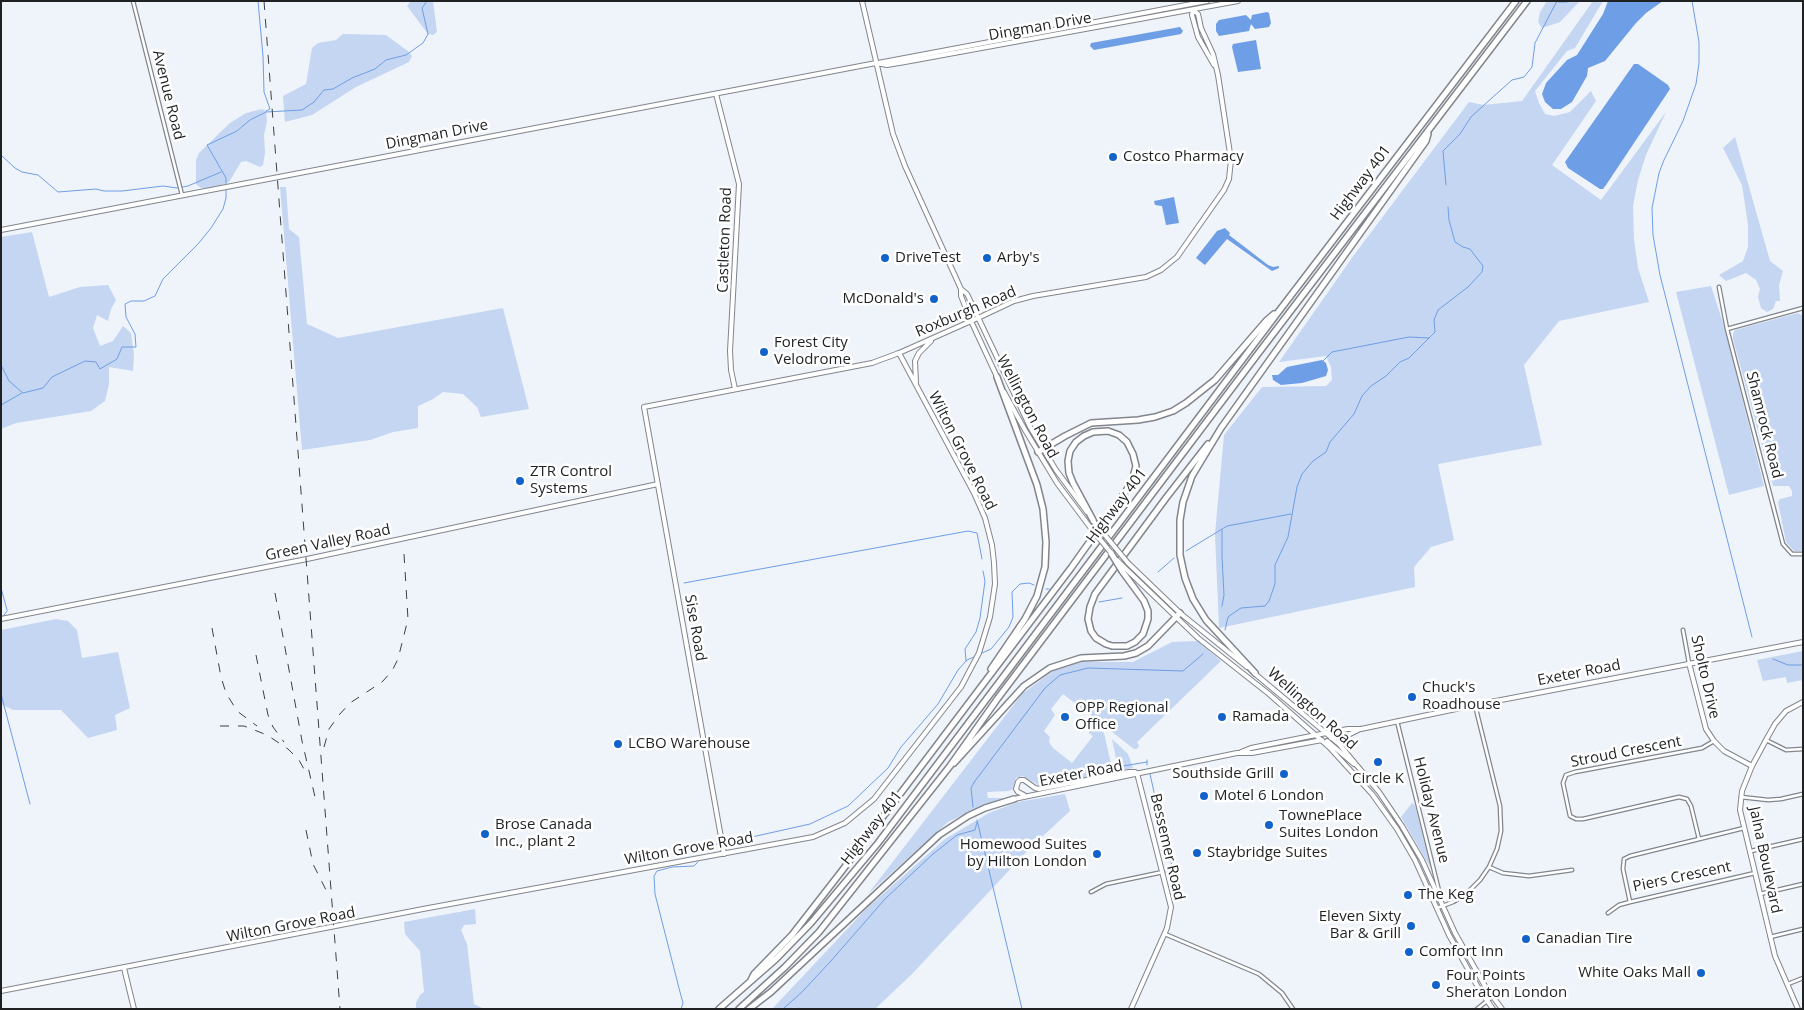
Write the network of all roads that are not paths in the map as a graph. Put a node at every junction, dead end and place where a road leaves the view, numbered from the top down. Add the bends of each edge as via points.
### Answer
1 (133, 1) edge
2 (862, 1) edge
3 (1207, 1) edge
4 (1238, 1) edge
5 (1516, 1) edge
6 (1527, 1) edge
7 (1192, 3) edge
8 (1193, 10) junction
9 (876, 64) junction
10 (716, 94) junction
11 (1429, 130) junction
12 (182, 195) junction
13 (1, 230) edge
14 (1719, 287) dead end
15 (961, 289) junction
16 (1803, 308) edge
17 (1279, 311) junction
18 (978, 318) junction
19 (971, 321) junction
20 (1727, 329) junction
21 (935, 338) junction
22 (898, 353) junction
23 (997, 377) junction
24 (916, 387) junction
25 (735, 389) junction
26 (644, 407) joint
27 (1220, 428) junction
28 (1040, 450) junction
29 (658, 484) junction
30 (1094, 522) junction
31 (1111, 554) joint
32 (1803, 554) edge
33 (1124, 569) junction
34 (1178, 615) junction
35 (1, 619) edge
36 (1683, 630) dead end
37 (1803, 642) edge
38 (1689, 663) junction
39 (1255, 673) junction
40 (982, 686) junction
41 (1803, 702) edge
42 (1476, 705) junction
43 (1397, 721) junction
44 (1361, 729) junction
45 (1327, 733) junction
46 (1316, 735) junction
47 (1332, 738) junction
48 (1323, 739) junction
49 (1766, 740) junction
50 (1714, 741) junction
51 (1803, 749) edge
52 (1237, 753) junction
53 (950, 766) junction
54 (1752, 766) junction
55 (1363, 772) junction
56 (1137, 773) junction
57 (1803, 794) edge
58 (1029, 796) junction
59 (1741, 797) junction
60 (1014, 799) joint
61 (1744, 828) junction
62 (1699, 839) junction
63 (1803, 839) edge
64 (1749, 852) junction
65 (724, 854) junction
66 (1489, 867) junction
67 (1572, 870) dead end
68 (1163, 872) junction
69 (1755, 873) junction
70 (1803, 884) edge
71 (1091, 892) dead end
72 (1760, 894) junction
73 (1630, 902) junction
74 (1443, 905) junction
75 (1437, 908) junction
76 (1608, 913) dead end
77 (1803, 929) edge
78 (1165, 934) junction
79 (1770, 937) junction
80 (124, 968) junction
81 (1803, 978) edge
82 (750, 982) junction
83 (1787, 985) junction
84 (1, 991) edge
85 (1492, 997) junction
86 (1486, 1001) junction
87 (134, 1009) edge
88 (719, 1009) edge
89 (739, 1009) edge
90 (750, 1009) edge
91 (1130, 1009) edge
92 (1292, 1009) edge
93 (1477, 1009) edge
94 (1492, 1009) edge
95 (1502, 1009) edge
96 (1798, 1009) edge

1 - 12 street, Avenue Road
2 - 9 main road
3 - 7 main road, Dingman Drive
4 - 8 main road, Dingman Drive
5 - 17 highway, Highway 401
6 - 11 highway, Highway 401
7 - 8 street
7 - 9 main road, Dingman Drive
8 - 9 main road, Dingman Drive via 896,64
8 - 18 main road, Roxburgh Road via 1198,37 1218,75 1231,154 1229,179 1224,190 1177,257 1161,270 1146,277 1033,296
9 - 10 main road, Dingman Drive
9 - 15 main road via 892,134
10 - 12 main road, Dingman Drive
10 - 25 main road, Castleton Road via 739,184 730,352
11 - 27 highway via 1426,141
11 - 53 highway, Highway 401 via 998,698
12 - 13 main road, Dingman Drive
14 - 20 street, Shamrock Road
15 - 18 main road via 968,294
15 - 19 main road, Wellington Road
16 - 20 street
17 - 28 highway via 1266,321 1215,380 1173,411 1138,420 1091,423
17 - 82 highway, Highway 401 via 878,843 811,923
18 - 19 main road, Roxburgh Road
18 - 28 main road
19 - 21 main road, Roxburgh Road
19 - 23 main road, Wellington Road
20 - 32 street, Shamrock Road via 1783,544 1792,554
21 - 22 main road, Roxburgh Road
21 - 24 main road via 915,361
22 - 24 main road, Wilton Grove Road
22 - 25 main road, Roxburgh Road via 872,363
23 - 28 main road, Wellington Road
23 - 40 highway via 1037,485 1043,509 1045,567 1037,596 1025,619
24 - 65 main road, Wilton Grove Road via 977,499 992,544 995,584 990,617 979,653 961,688 874,799 845,823 813,837
25 - 26 main road, Roxburgh Road
26 - 29 main road, Sise Road
27 - 33 highway via 1095,594 1088,619 1091,631 1096,638 1112,646 1127,646 1135,642 1143,634 1148,619 1144,601
27 - 39 highway via 1192,476 1183,502 1180,555 1193,599 1206,620
28 - 30 main road, Wellington Road
28 - 31 main road, Wellington Road, bridge via 1057,483
29 - 35 main road, Green Valley Road via 307,559
29 - 65 main road, Sise Road
30 - 34 main road, Wellington Road, bridge
30 - 40 highway via 1073,483 1068,461 1073,446 1084,436 1108,431 1120,435 1127,442 1136,466 1133,477 1107,519
31 - 33 highway, bridge
33 - 34 main road, Wellington Road
34 - 39 main road, Wellington Road
34 - 46 main road, Wellington Road via 1198,638
34 - 53 highway via 1148,646 1136,653 1081,658 1050,668 1024,686
36 - 38 street, Sholto Drive
37 - 38 main road, Exeter Road
38 - 42 main road, Exeter Road
38 - 50 main road, Sholto Drive via 1706,729
39 - 45 main road, Wellington Road
40 - 82 highway via 814,907
41 - 49 main road, Jalna Boulevard via 1786,711
42 - 43 main road, Exeter Road
42 - 66 street via 1502,818 1497,849
43 - 44 main road, Exeter Road
43 - 74 street, Holiday Avenue
44 - 45 main road, Exeter Road
44 - 47 main road, Exeter Road
45 - 46 main road, Exeter Road
45 - 47 main road, Wellington Road
46 - 48 main road, Wellington Road
46 - 52 main road, Exeter Road
47 - 48 main road, Exeter Road
47 - 55 main road, Wellington Road
48 - 52 main road, Exeter Road
48 - 55 main road
48 - 75 main road, Wellington Road via 1372,794 1397,829
49 - 51 street via 1786,750
49 - 54 main road, Jalna Boulevard
50 - 54 main road, Sholto Drive via 1736,759
50 - 62 street, Stroud Crescent via 1702,748 1575,772 1566,775 1563,783 1570,816 1576,819 1678,797 1687,799
52 - 56 main road, Exeter Road
53 - 89 highway, Highway 401 via 819,932
54 - 59 main road, Jalna Boulevard
55 - 74 main road, Wellington Road via 1402,826
56 - 58 main road, Exeter Road
56 - 58 main road, Exeter Road via 1039,789 1020,780 1016,789
56 - 68 main road, Bessemer Road
57 - 59 street via 1768,800
58 - 60 main road, Exeter Road
59 - 61 main road, Jalna Boulevard
60 - 90 highway via 968,816 939,835
61 - 62 street, Piers Crescent
61 - 64 main road, Jalna Boulevard
62 - 73 street, Piers Crescent via 1624,859
63 - 64 street
64 - 69 main road, Jalna Boulevard
65 - 80 main road, Wilton Grove Road
66 - 67 street via 1503,873 1530,876
66 - 74 street via 1465,895
68 - 71 street via 1106,884
68 - 78 main road, Bessemer Road via 1171,907
69 - 72 main road, Jalna Boulevard
69 - 73 street, Piers Crescent
70 - 72 street
72 - 79 main road, Jalna Boulevard
73 - 76 street
74 - 75 street
74 - 85 main road, Wellington Road
75 - 86 main road, Wellington Road
77 - 79 street
78 - 91 main road, Bessemer Road
78 - 92 street via 1258,974 1282,993
79 - 83 main road, Jalna Boulevard
80 - 84 main road, Wilton Grove Road
80 - 87 main road
81 - 83 street
82 - 88 highway, Highway 401
83 - 96 main road, Jalna Boulevard
85 - 86 street
85 - 95 main road, Wellington Road
86 - 93 street
86 - 94 main road, Wellington Road

